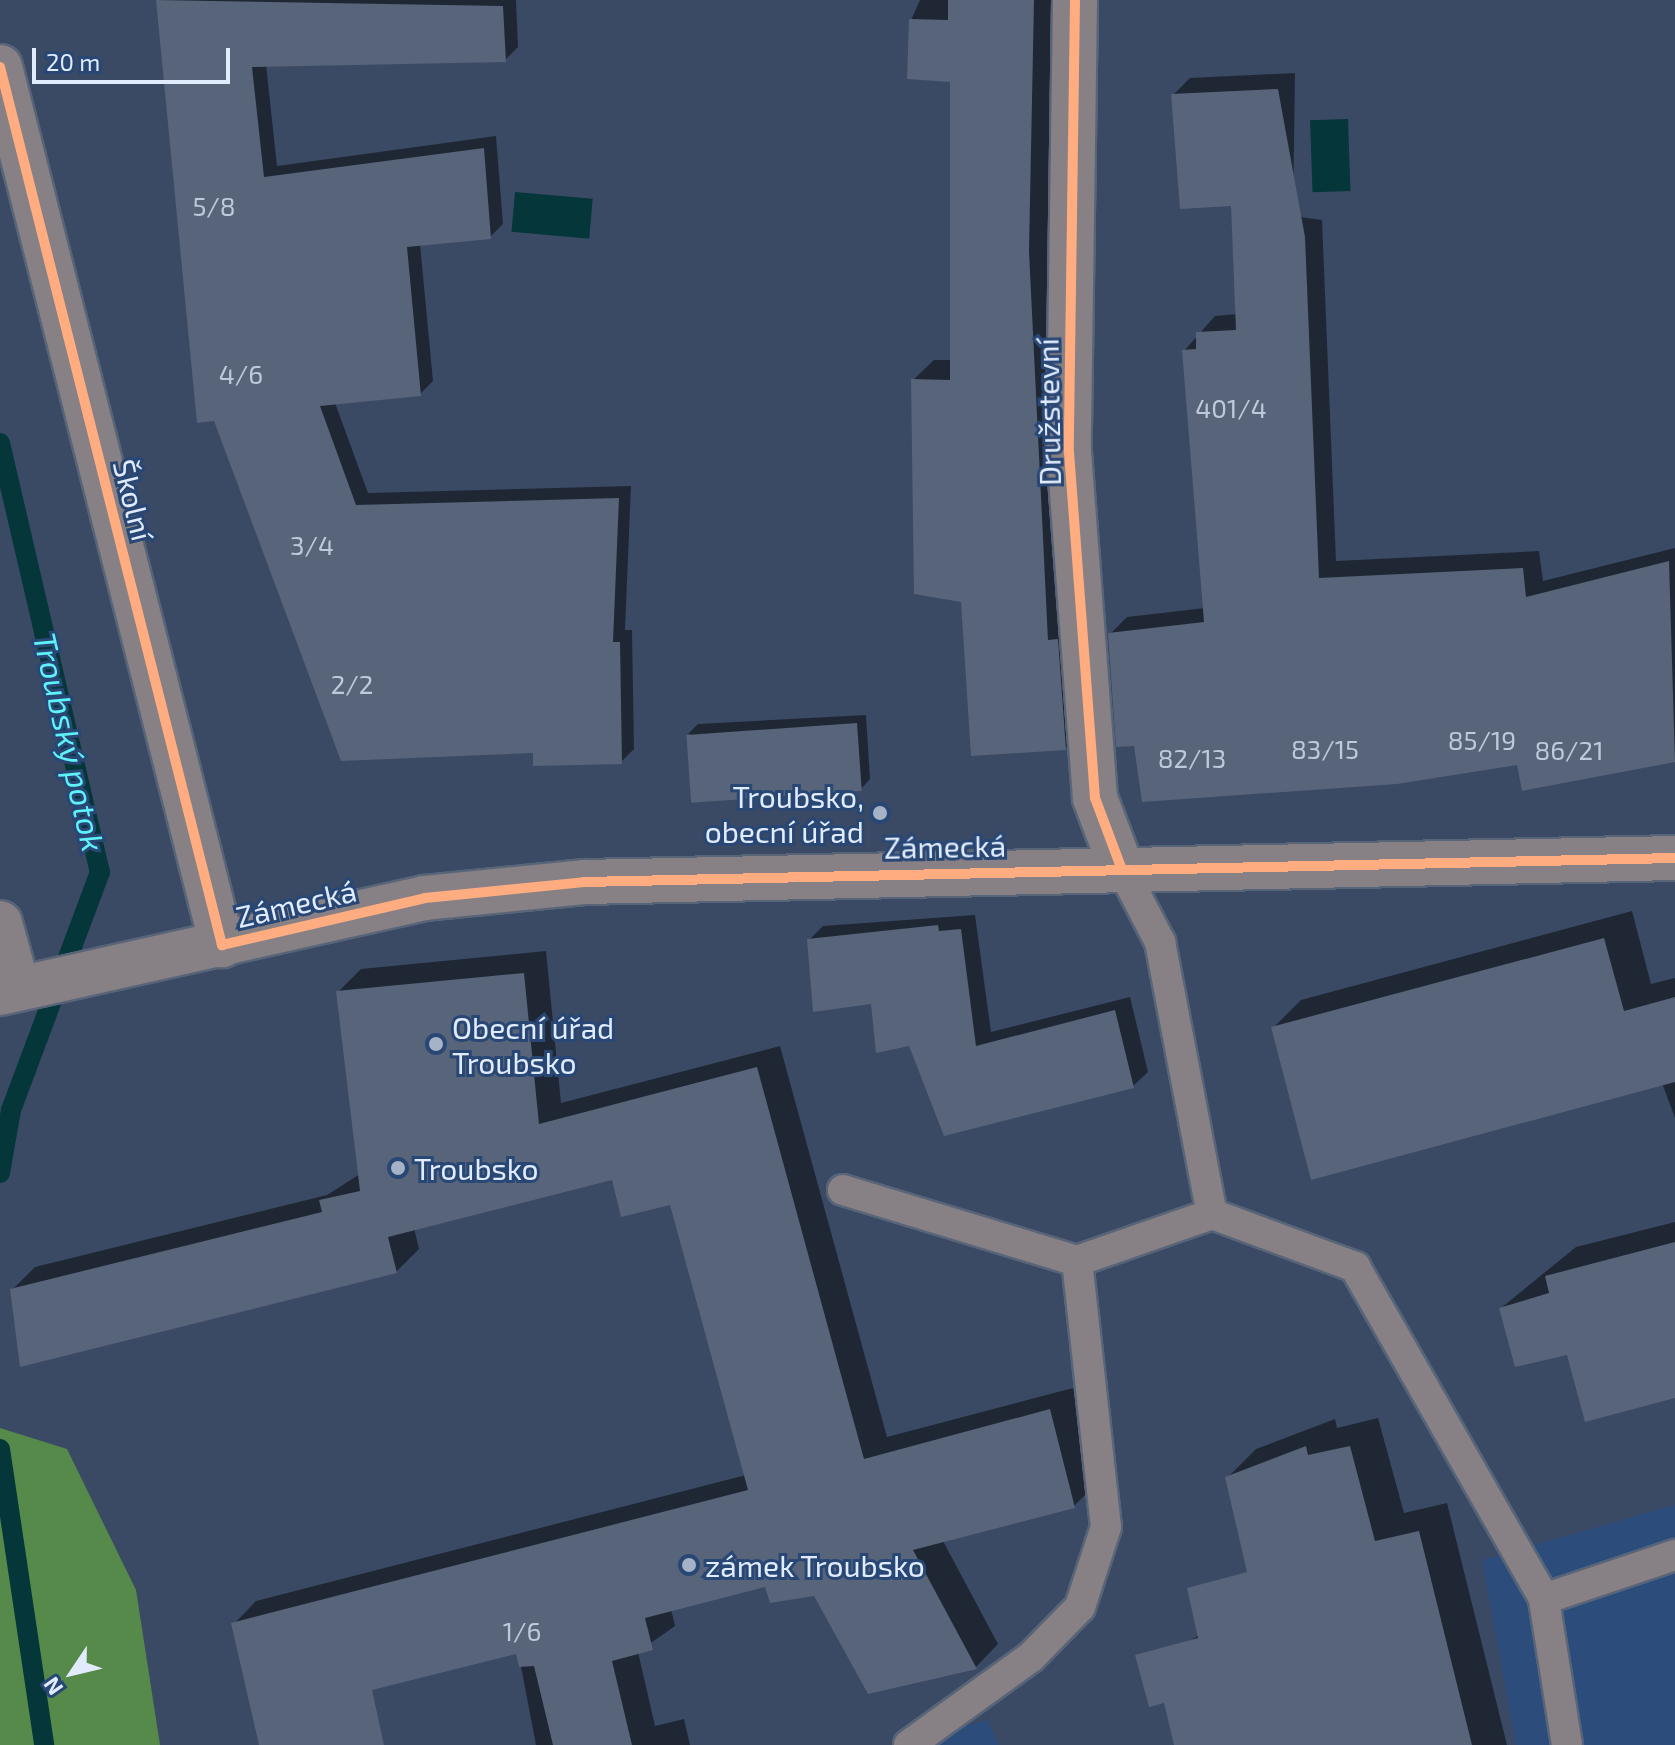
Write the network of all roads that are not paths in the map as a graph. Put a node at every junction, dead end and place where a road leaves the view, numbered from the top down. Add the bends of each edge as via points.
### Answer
1 (1075, 0) edge
2 (0, 67) edge
3 (1675, 858) edge
4 (1121, 867) junction
5 (0, 923) edge
6 (222, 945) junction
7 (22, 989) edge
8 (843, 1190) dead end
9 (1212, 1214) junction
10 (1077, 1261) junction
11 (1675, 1555) edge
12 (1544, 1599) junction
13 (909, 1745) edge
14 (1567, 1745) edge

1 - 4 street, Družstevní via 1069,452 1095,798
2 - 6 street, Školní
3 - 4 street, Zámecká
4 - 6 street, Zámecká via 584,882 425,898
4 - 9 lane via 1160,942
5 - 7 street
6 - 7 street, Zámecká
8 - 10 lane
9 - 10 lane
9 - 12 lane via 1355,1267
10 - 13 lane via 1106,1527 1080,1607 1031,1657
11 - 12 lane
12 - 14 lane

